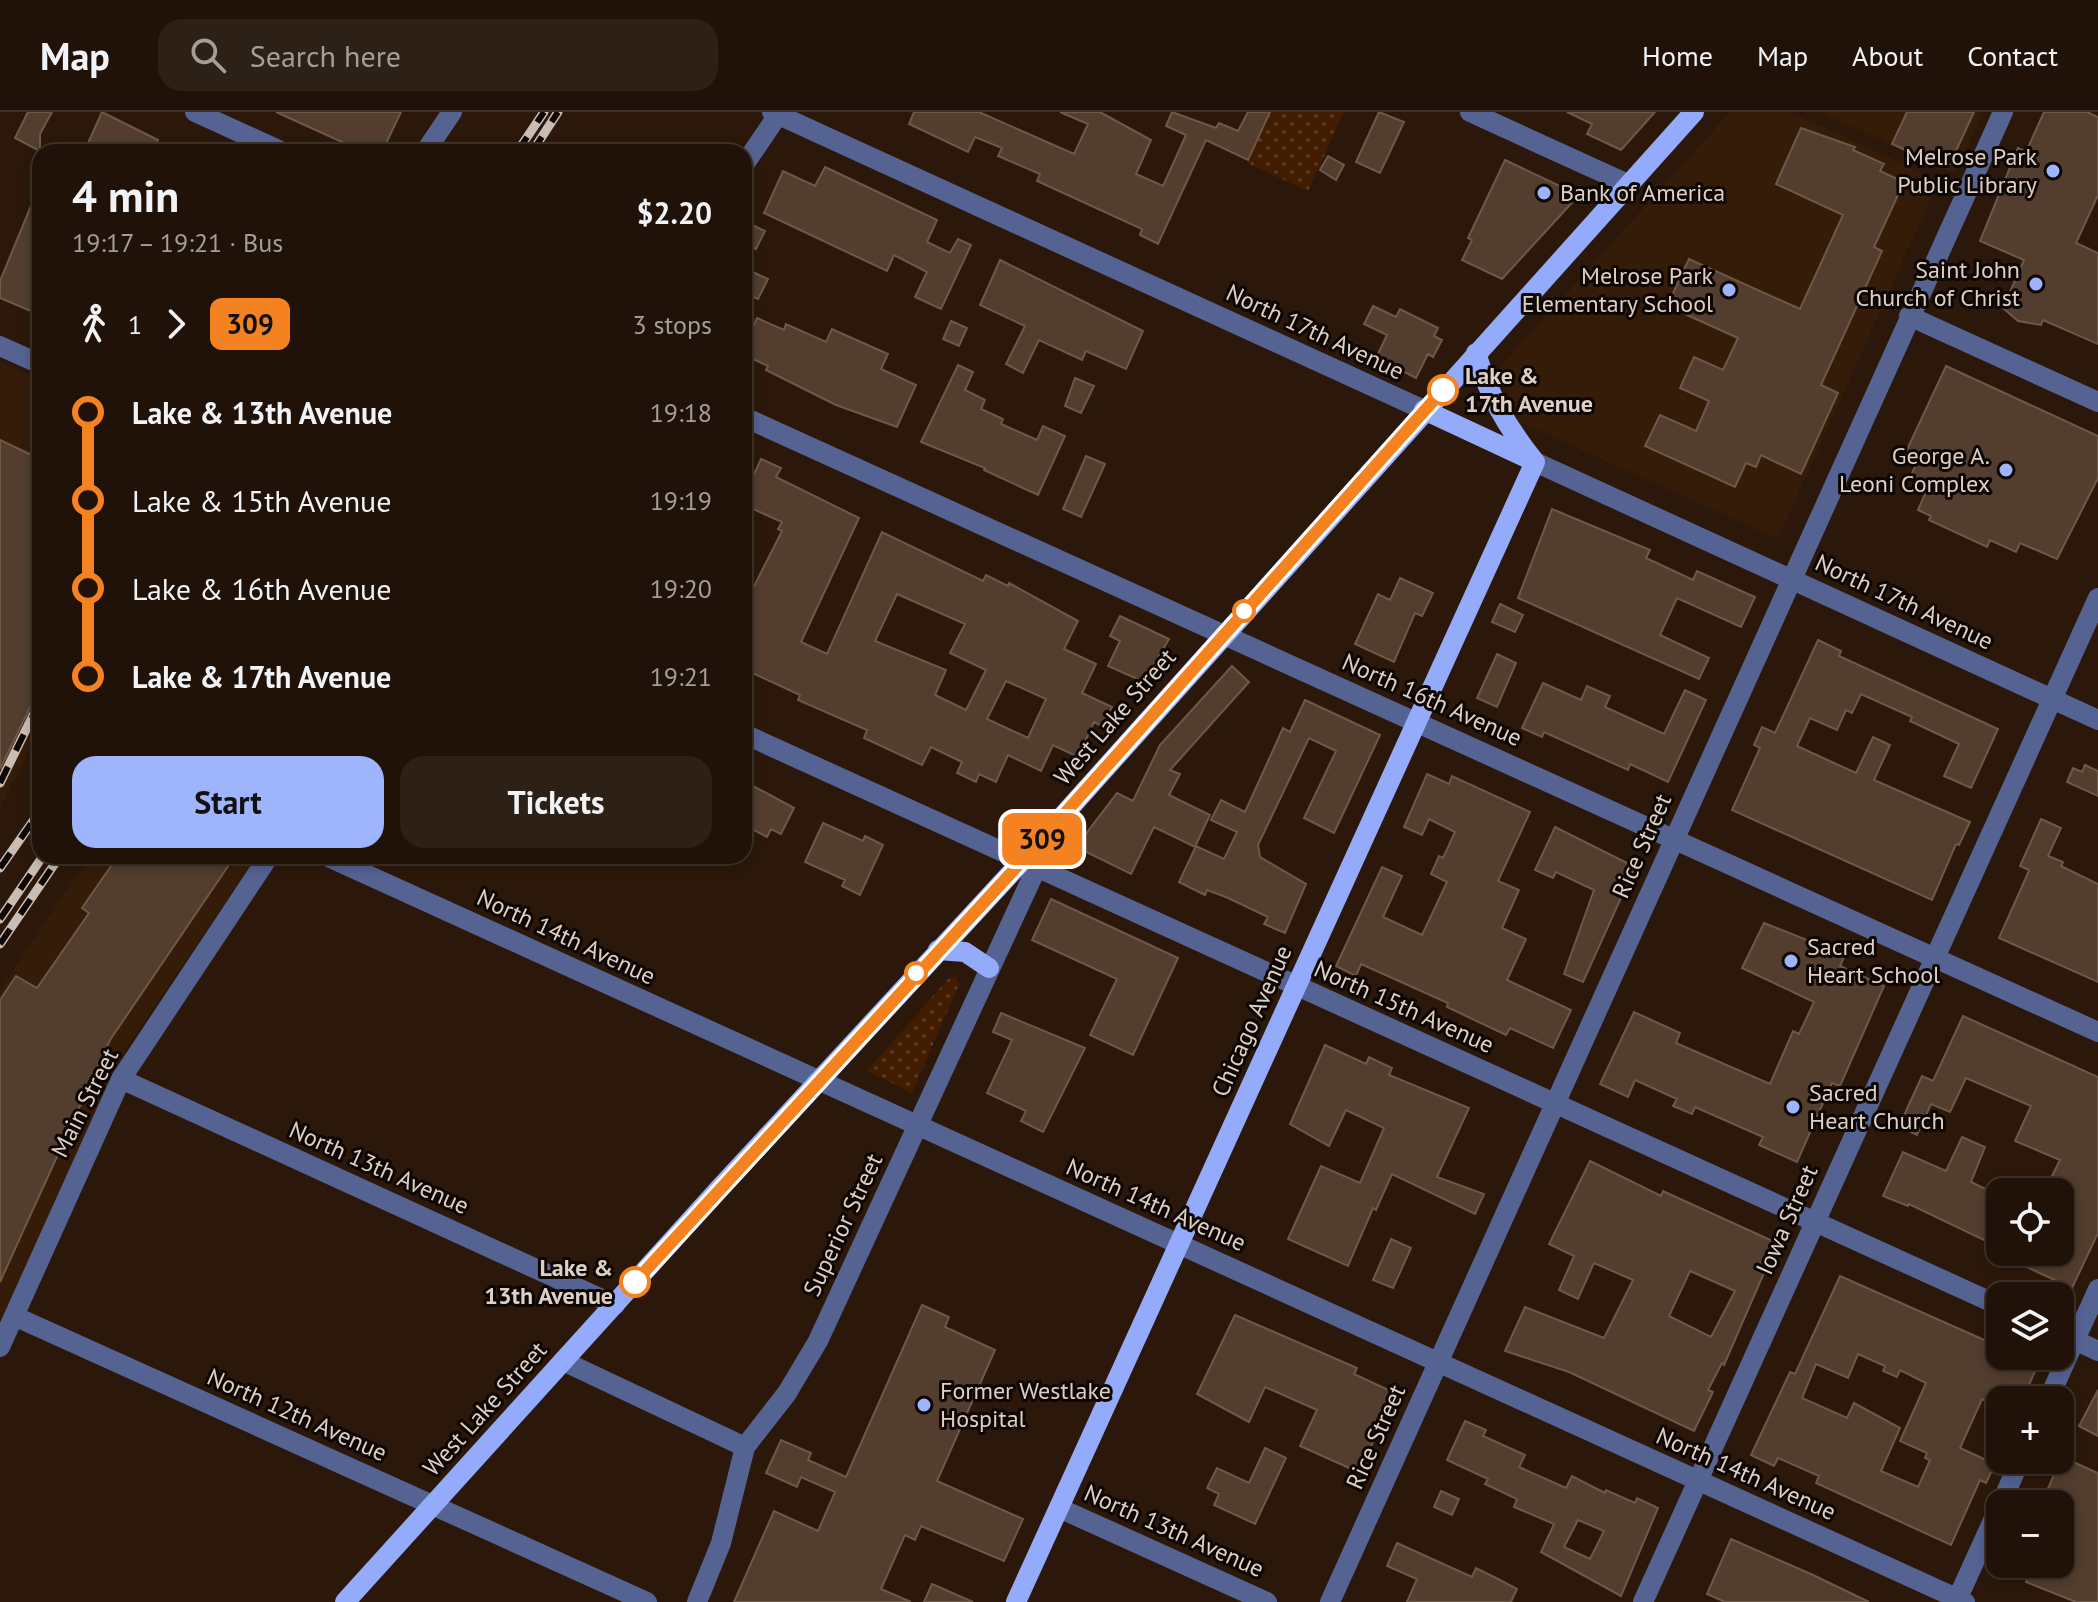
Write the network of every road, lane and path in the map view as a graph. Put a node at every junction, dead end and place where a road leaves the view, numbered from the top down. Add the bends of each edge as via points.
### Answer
1 (195, 112) edge
2 (452, 112) edge
3 (1470, 112) edge
4 (1694, 112) edge
5 (2003, 112) edge
6 (777, 113) edge
7 (265, 144) edge
8 (430, 144) edge
9 (752, 152) edge
10 (1630, 185) junction
11 (1909, 316) junction
12 (0, 346) edge
13 (1476, 353) junction
14 (32, 360) edge
15 (2098, 402) edge
16 (1424, 410) junction
17 (752, 421) edge
18 (1535, 462) junction
19 (1791, 578) junction
20 (2098, 598) edge
21 (1223, 634) junction
22 (2052, 699) junction
23 (2098, 720) edge
24 (1417, 721) junction
25 (752, 738) edge
26 (1674, 838) junction
27 (1030, 863) junction
28 (264, 864) edge
29 (343, 864) edge
30 (938, 950) junction
31 (1935, 957) junction
32 (989, 968) junction
33 (1296, 986) junction
34 (2098, 1032) edge
35 (121, 1079) junction
36 (818, 1081) junction
37 (1555, 1104) junction
38 (918, 1125) junction
39 (1816, 1220) junction
40 (1179, 1244) junction
41 (2098, 1289) edge
42 (1986, 1299) edge
43 (615, 1305) junction
44 (14, 1316) junction
45 (2074, 1327) edge
46 (2074, 1340) edge
47 (0, 1347) edge
48 (2098, 1351) edge
49 (563, 1361) junction
50 (1438, 1362) junction
51 (745, 1447) junction
52 (1698, 1480) junction
53 (432, 1505) junction
54 (1059, 1508) junction
55 (1986, 1539) edge
56 (1960, 1601) edge
57 (345, 1602) edge
58 (647, 1602) edge
59 (697, 1602) edge
60 (1016, 1602) edge
61 (1267, 1602) edge
62 (1330, 1602) edge
63 (1643, 1602) edge

1 - 7 street
2 - 8 street
3 - 10 street
4 - 10 main road, West Lake Street
5 - 11 street, Rice Street
6 - 9 street
6 - 16 street, North 17th Avenue
10 - 13 main road, West Lake Street
11 - 15 street
11 - 19 street, Rice Street
12 - 14 street
13 - 16 main road, West Lake Street
13 - 18 main road via 1504,424
16 - 18 main road, North 17th Avenue
16 - 21 main road, West Lake Street
17 - 21 street, North 16th Avenue
18 - 19 street, North 17th Avenue
18 - 24 main road, Chicago Avenue
19 - 22 street, North 17th Avenue
19 - 26 street, Rice Street
20 - 22 street, Iowa Street
21 - 24 street, North 16th Avenue
21 - 27 main road, West Lake Street
22 - 23 street, North 17th Avenue
22 - 31 street, Iowa Street
24 - 26 street, North 16th Avenue
24 - 33 main road, Chicago Avenue
25 - 27 street, North 15th Avenue
26 - 31 street, North 16th Avenue
26 - 37 street, Rice Street
27 - 30 main road, West Lake Street
27 - 32 street, Superior Street
27 - 33 street, North 15th Avenue
28 - 35 street, Main Street
29 - 36 street, North 14th Avenue
30 - 32 main road via 965,952
30 - 36 main road, West Lake Street
31 - 34 street, North 16th Avenue
31 - 39 street, Iowa Street
32 - 38 street, Superior Street
33 - 37 street, North 15th Avenue
33 - 40 main road, Chicago Avenue
35 - 43 street, North 13th Avenue
35 - 44 street, Main Street
36 - 38 street, North 14th Avenue
36 - 43 main road, West Lake Street
37 - 39 street, North 15th Avenue
37 - 50 street, Rice Street
38 - 40 street, North 14th Avenue
38 - 51 street, Superior Street via 818,1341
39 - 42 street, North 15th Avenue
39 - 52 street, Iowa Street
40 - 50 street, North 14th Avenue
40 - 54 main road, Chicago Avenue
41 - 45 street
43 - 49 main road, West Lake Street
44 - 47 street, Main Street
44 - 53 street, North 12th Avenue
46 - 48 street
49 - 51 street
49 - 53 main road, West Lake Street
50 - 52 street, North 14th Avenue
50 - 62 street, Rice Street
51 - 59 street, Superior Street via 721,1543
52 - 56 street, North 14th Avenue
52 - 63 street, Iowa Street
53 - 57 main road, West Lake Street
53 - 58 street, North 12th Avenue
54 - 60 main road, Chicago Avenue
54 - 61 street, North 13th Avenue
55 - 56 street

